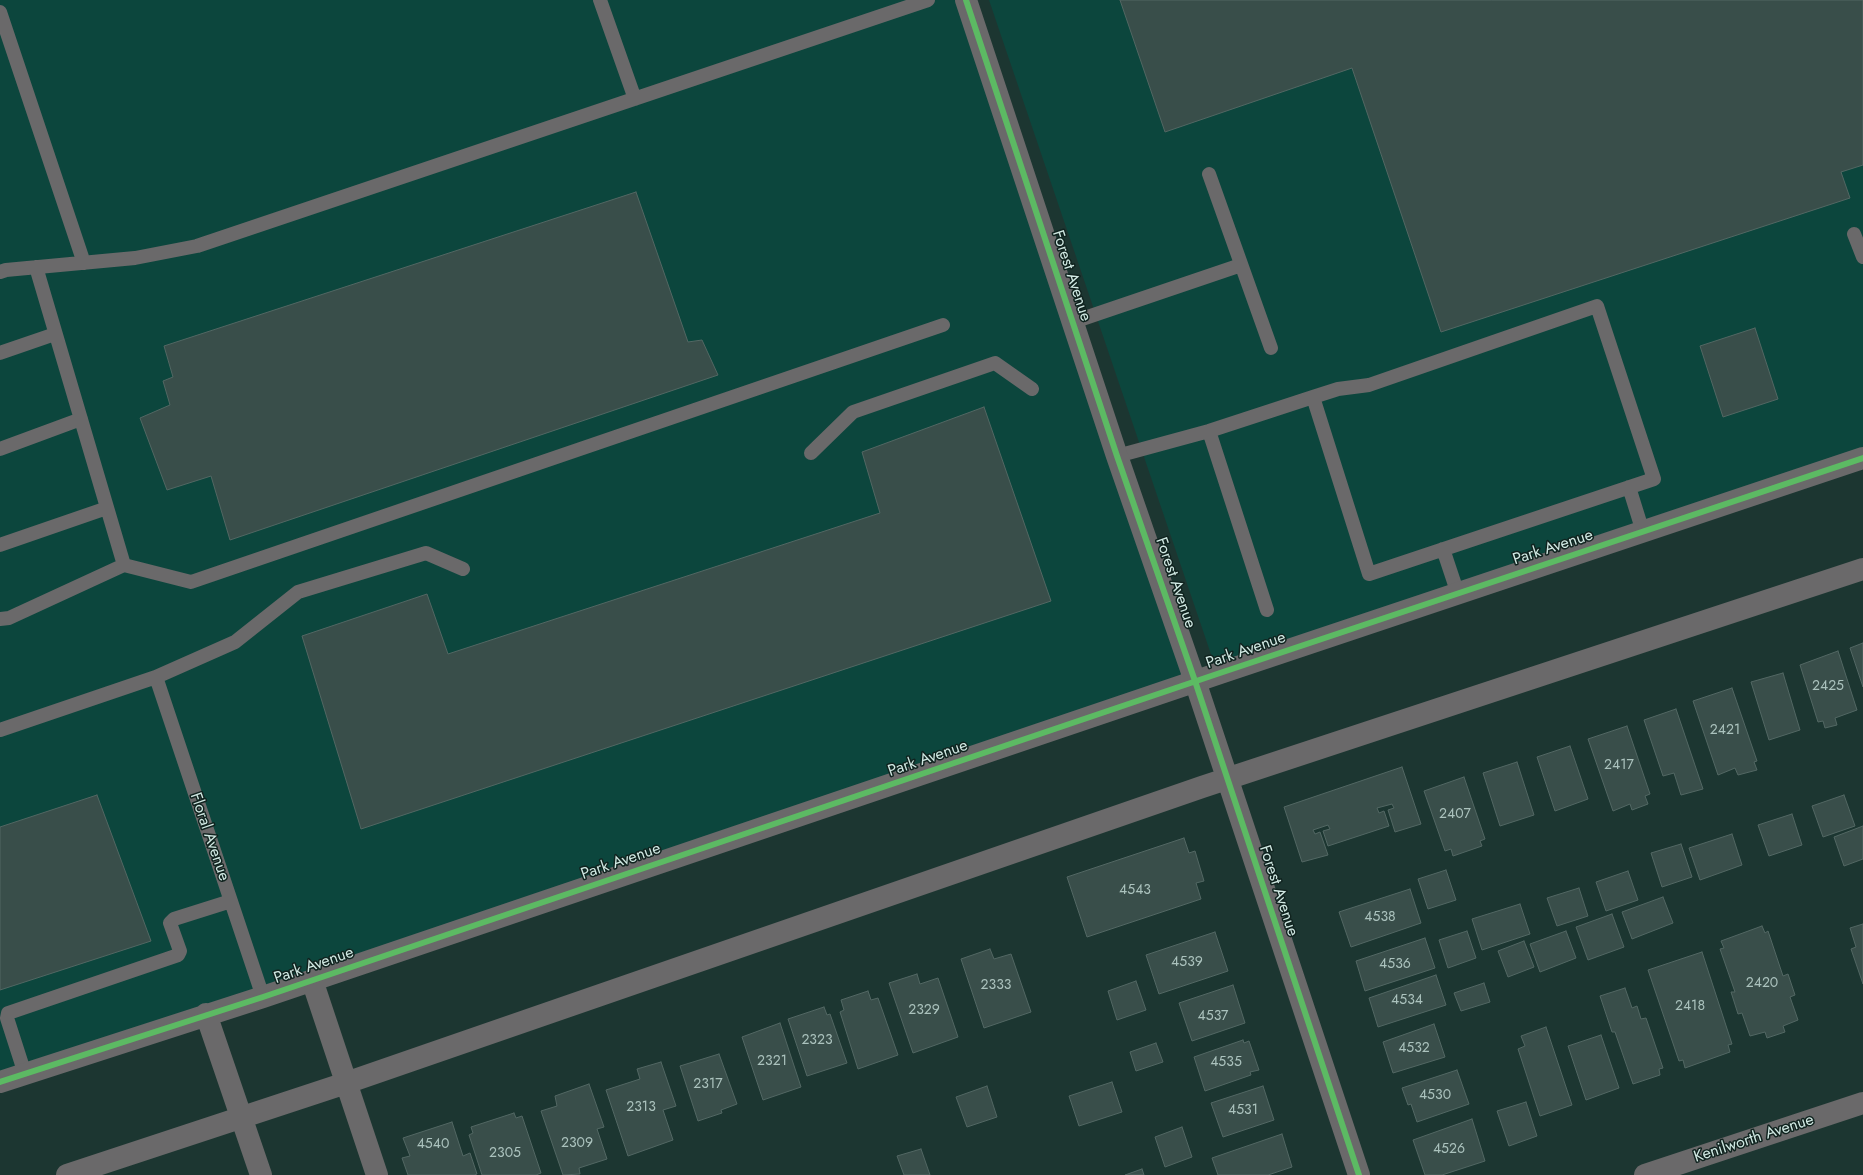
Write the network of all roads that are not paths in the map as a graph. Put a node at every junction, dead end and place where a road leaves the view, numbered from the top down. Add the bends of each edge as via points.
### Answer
1 (600, 0) edge
2 (928, 0) edge
3 (966, 0) edge
4 (0, 12) edge
5 (635, 99) junction
6 (1209, 174) dead end
7 (1854, 234) dead end
8 (1863, 257) edge
9 (84, 263) junction
10 (1241, 265) junction
11 (36, 267) junction
12 (0, 272) edge
13 (1073, 322) junction
14 (943, 325) dead end
15 (55, 334) junction
16 (1271, 348) dead end
17 (0, 353) edge
18 (1032, 388) dead end
19 (1313, 396) junction
20 (81, 420) junction
21 (1209, 431) junction
22 (0, 449) edge
23 (811, 452) dead end
24 (1117, 456) junction
25 (1863, 458) edge
26 (1629, 487) junction
27 (107, 508) junction
28 (1643, 532) junction
29 (0, 545) edge
30 (1443, 549) junction
31 (124, 565) junction
32 (463, 569) dead end
33 (1863, 569) edge
34 (1458, 594) junction
35 (1267, 610) dead end
36 (0, 619) edge
37 (156, 677) junction
38 (1195, 682) junction
39 (0, 730) edge
40 (1227, 779) junction
41 (231, 901) junction
42 (312, 980) junction
43 (263, 997) junction
44 (206, 1014) junction
45 (25, 1074) junction
46 (0, 1082) edge
47 (346, 1083) junction
48 (1863, 1103) edge
49 (242, 1118) junction
50 (67, 1175) edge
51 (261, 1175) edge
52 (377, 1175) edge
53 (1359, 1175) edge
54 (1645, 1175) edge

1 - 5 lane
2 - 5 lane
3 - 13 street, Forest Avenue
4 - 9 lane
5 - 9 lane via 197,246 135,258
6 - 10 lane
7 - 8 lane
9 - 11 lane
10 - 13 lane
10 - 16 lane
11 - 12 lane
11 - 15 lane
13 - 24 street, Forest Avenue
14 - 31 lane via 191,582
15 - 17 lane
15 - 20 lane
18 - 23 lane via 995,364 853,412
19 - 21 lane
19 - 26 lane via 1338,389 1369,385 1597,306 1654,479
19 - 30 lane via 1369,574
20 - 22 lane
20 - 27 lane
21 - 24 lane
21 - 35 lane
24 - 38 street, Forest Avenue
25 - 28 street, Park Avenue
26 - 28 lane
26 - 30 lane
27 - 29 lane
27 - 31 lane
28 - 34 street, Park Avenue
30 - 34 lane
31 - 36 lane via 10,618
32 - 37 lane via 426,553 298,592 235,642
33 - 40 street
34 - 38 street, Park Avenue
37 - 39 lane
37 - 41 lane, Floral Avenue
38 - 40 street, Forest Avenue
38 - 42 street, Park Avenue
40 - 47 street
40 - 53 street, Forest Avenue
41 - 43 lane, Floral Avenue
41 - 45 lane via 174,919 170,923 180,951 178,955 8,1013 7,1018
42 - 43 street, Park Avenue
42 - 47 street
43 - 44 street, Park Avenue
44 - 45 street, Park Avenue
44 - 49 street
45 - 46 street, Park Avenue
47 - 49 street
47 - 52 street
48 - 54 street, Kenilworth Avenue
49 - 50 street
49 - 51 street

